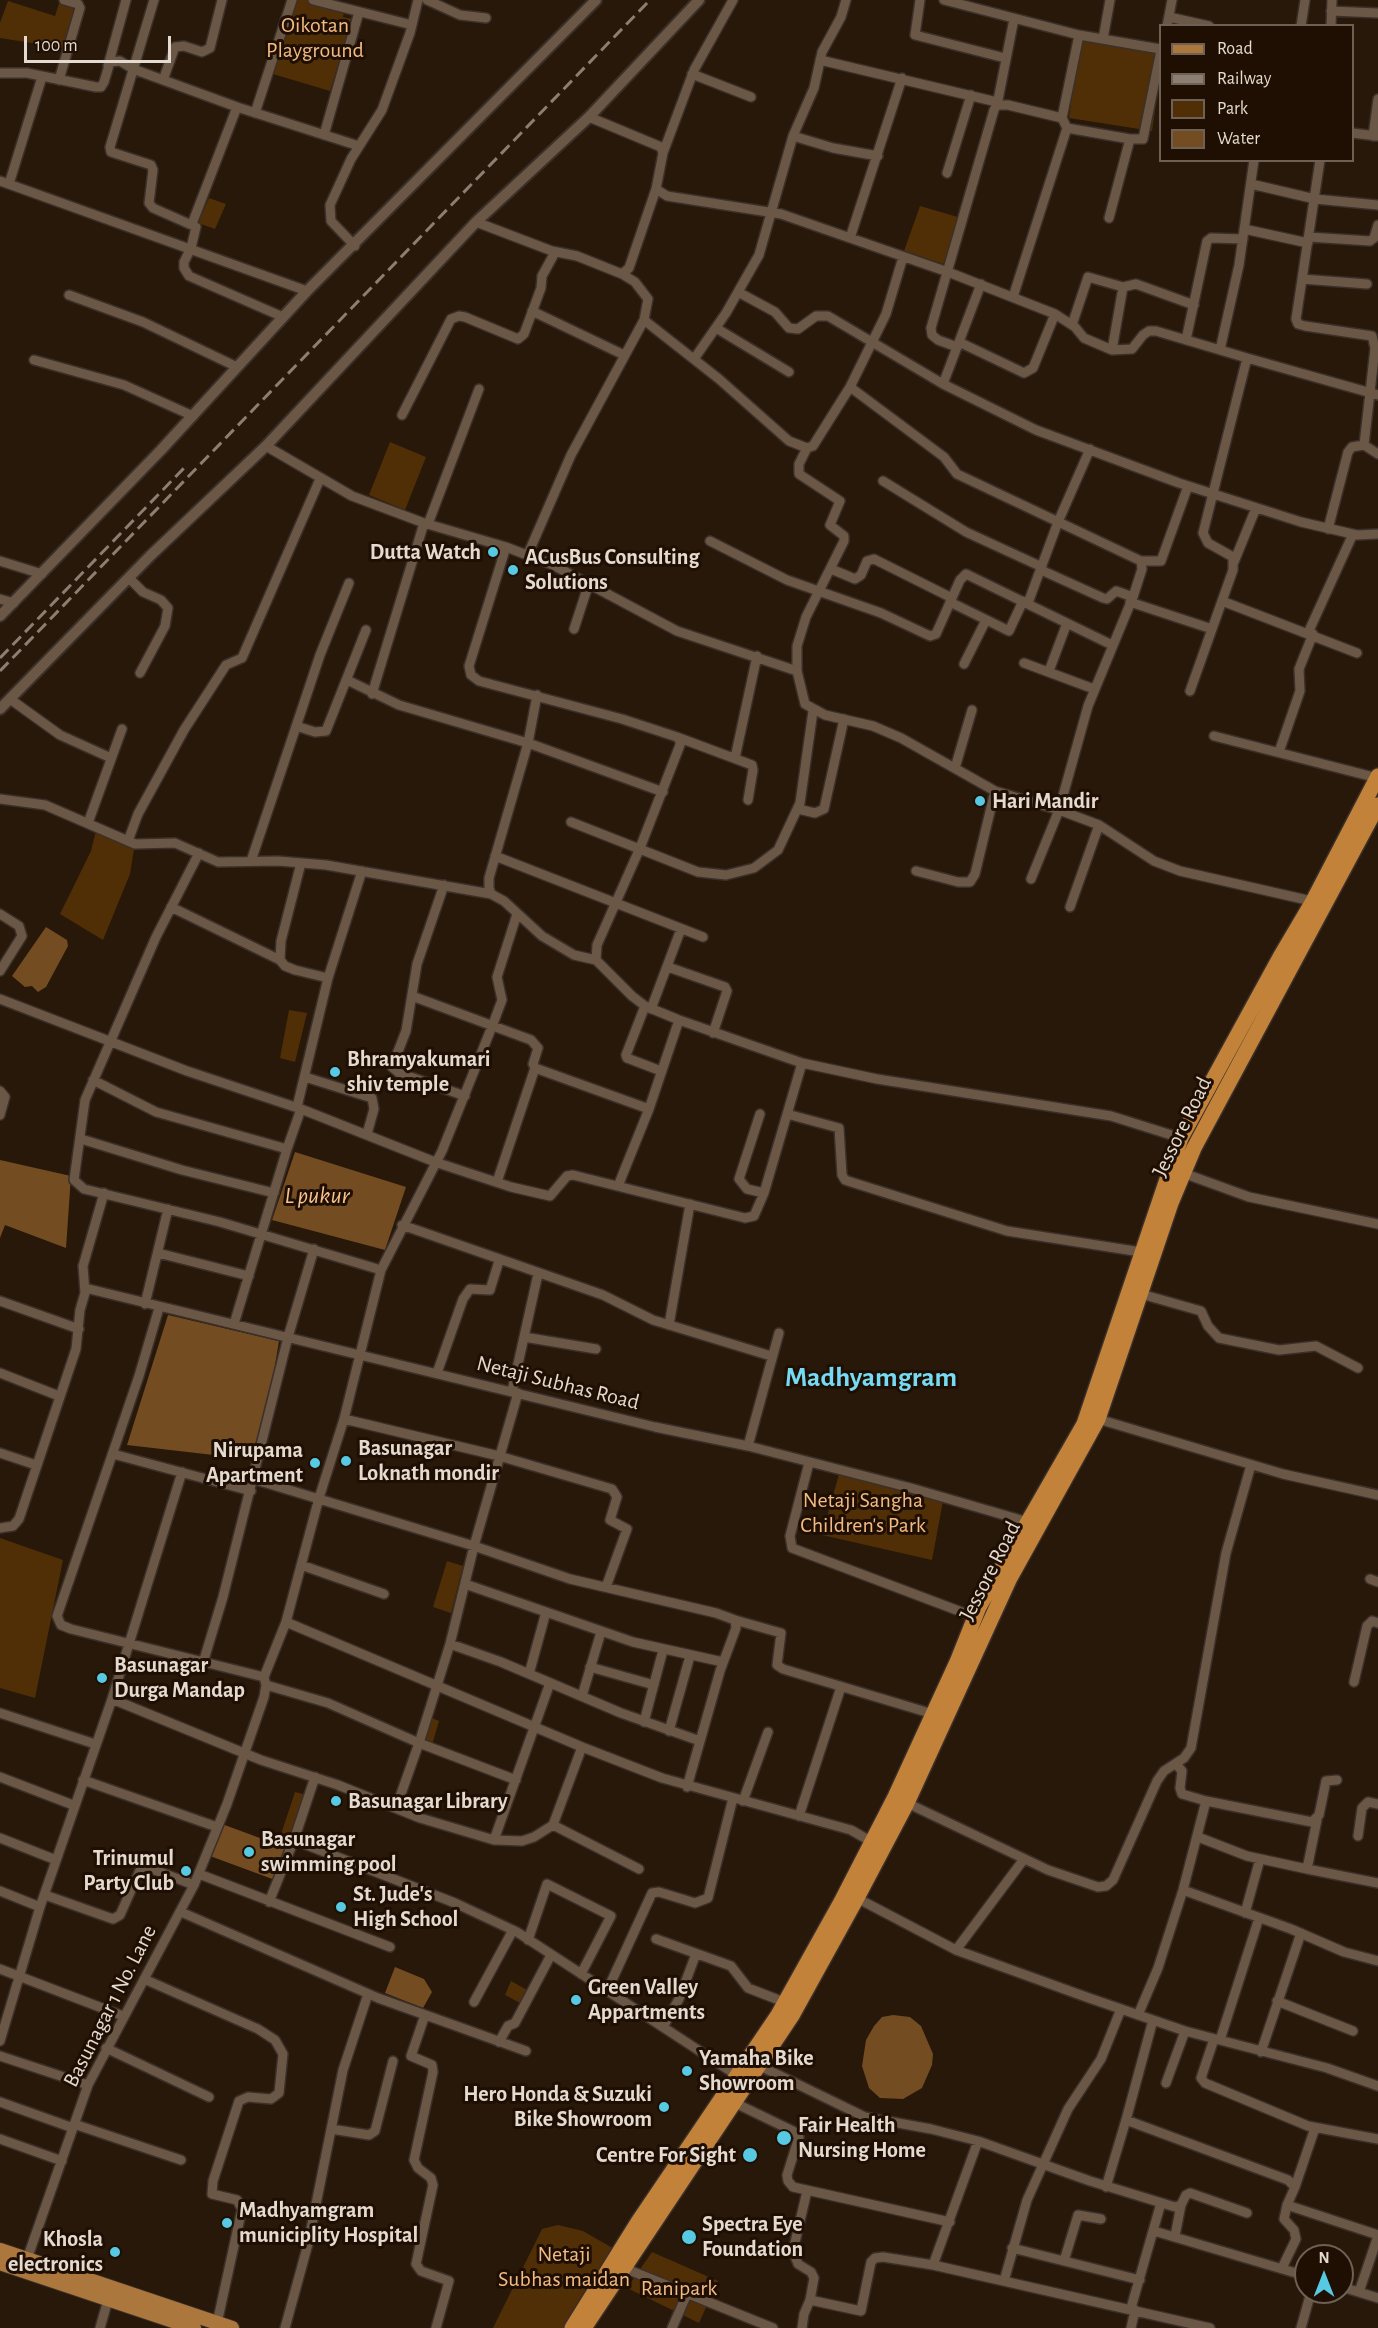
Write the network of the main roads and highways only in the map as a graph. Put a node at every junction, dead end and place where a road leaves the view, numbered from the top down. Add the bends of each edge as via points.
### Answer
1 (1377, 777) edge
2 (1378, 805) edge
3 (1320, 902) junction
4 (852, 1895) junction
5 (658, 2204) junction
6 (0, 2250) edge
7 (0, 2263) edge
8 (25, 2265) junction
9 (179, 2326) edge
10 (217, 2326) edge
11 (194, 2328) edge
12 (232, 2328) edge
13 (572, 2328) edge
14 (584, 2328) edge

1 - 3 highway
2 - 3 highway, Jessore Road
3 - 4 highway, Jessore Road via 1197,1142 1098,1419 1010,1578 906,1803
3 - 4 highway via 1280,957 1182,1138 1091,1408 975,1617 872,1842
4 - 5 highway
4 - 5 highway, Jessore Road via 793,2014 735,2103
5 - 13 highway
5 - 14 highway, Jessore Road via 624,2268
6 - 8 main road
7 - 8 main road
8 - 9 main road
8 - 10 main road
9 - 11 main road
10 - 12 main road

